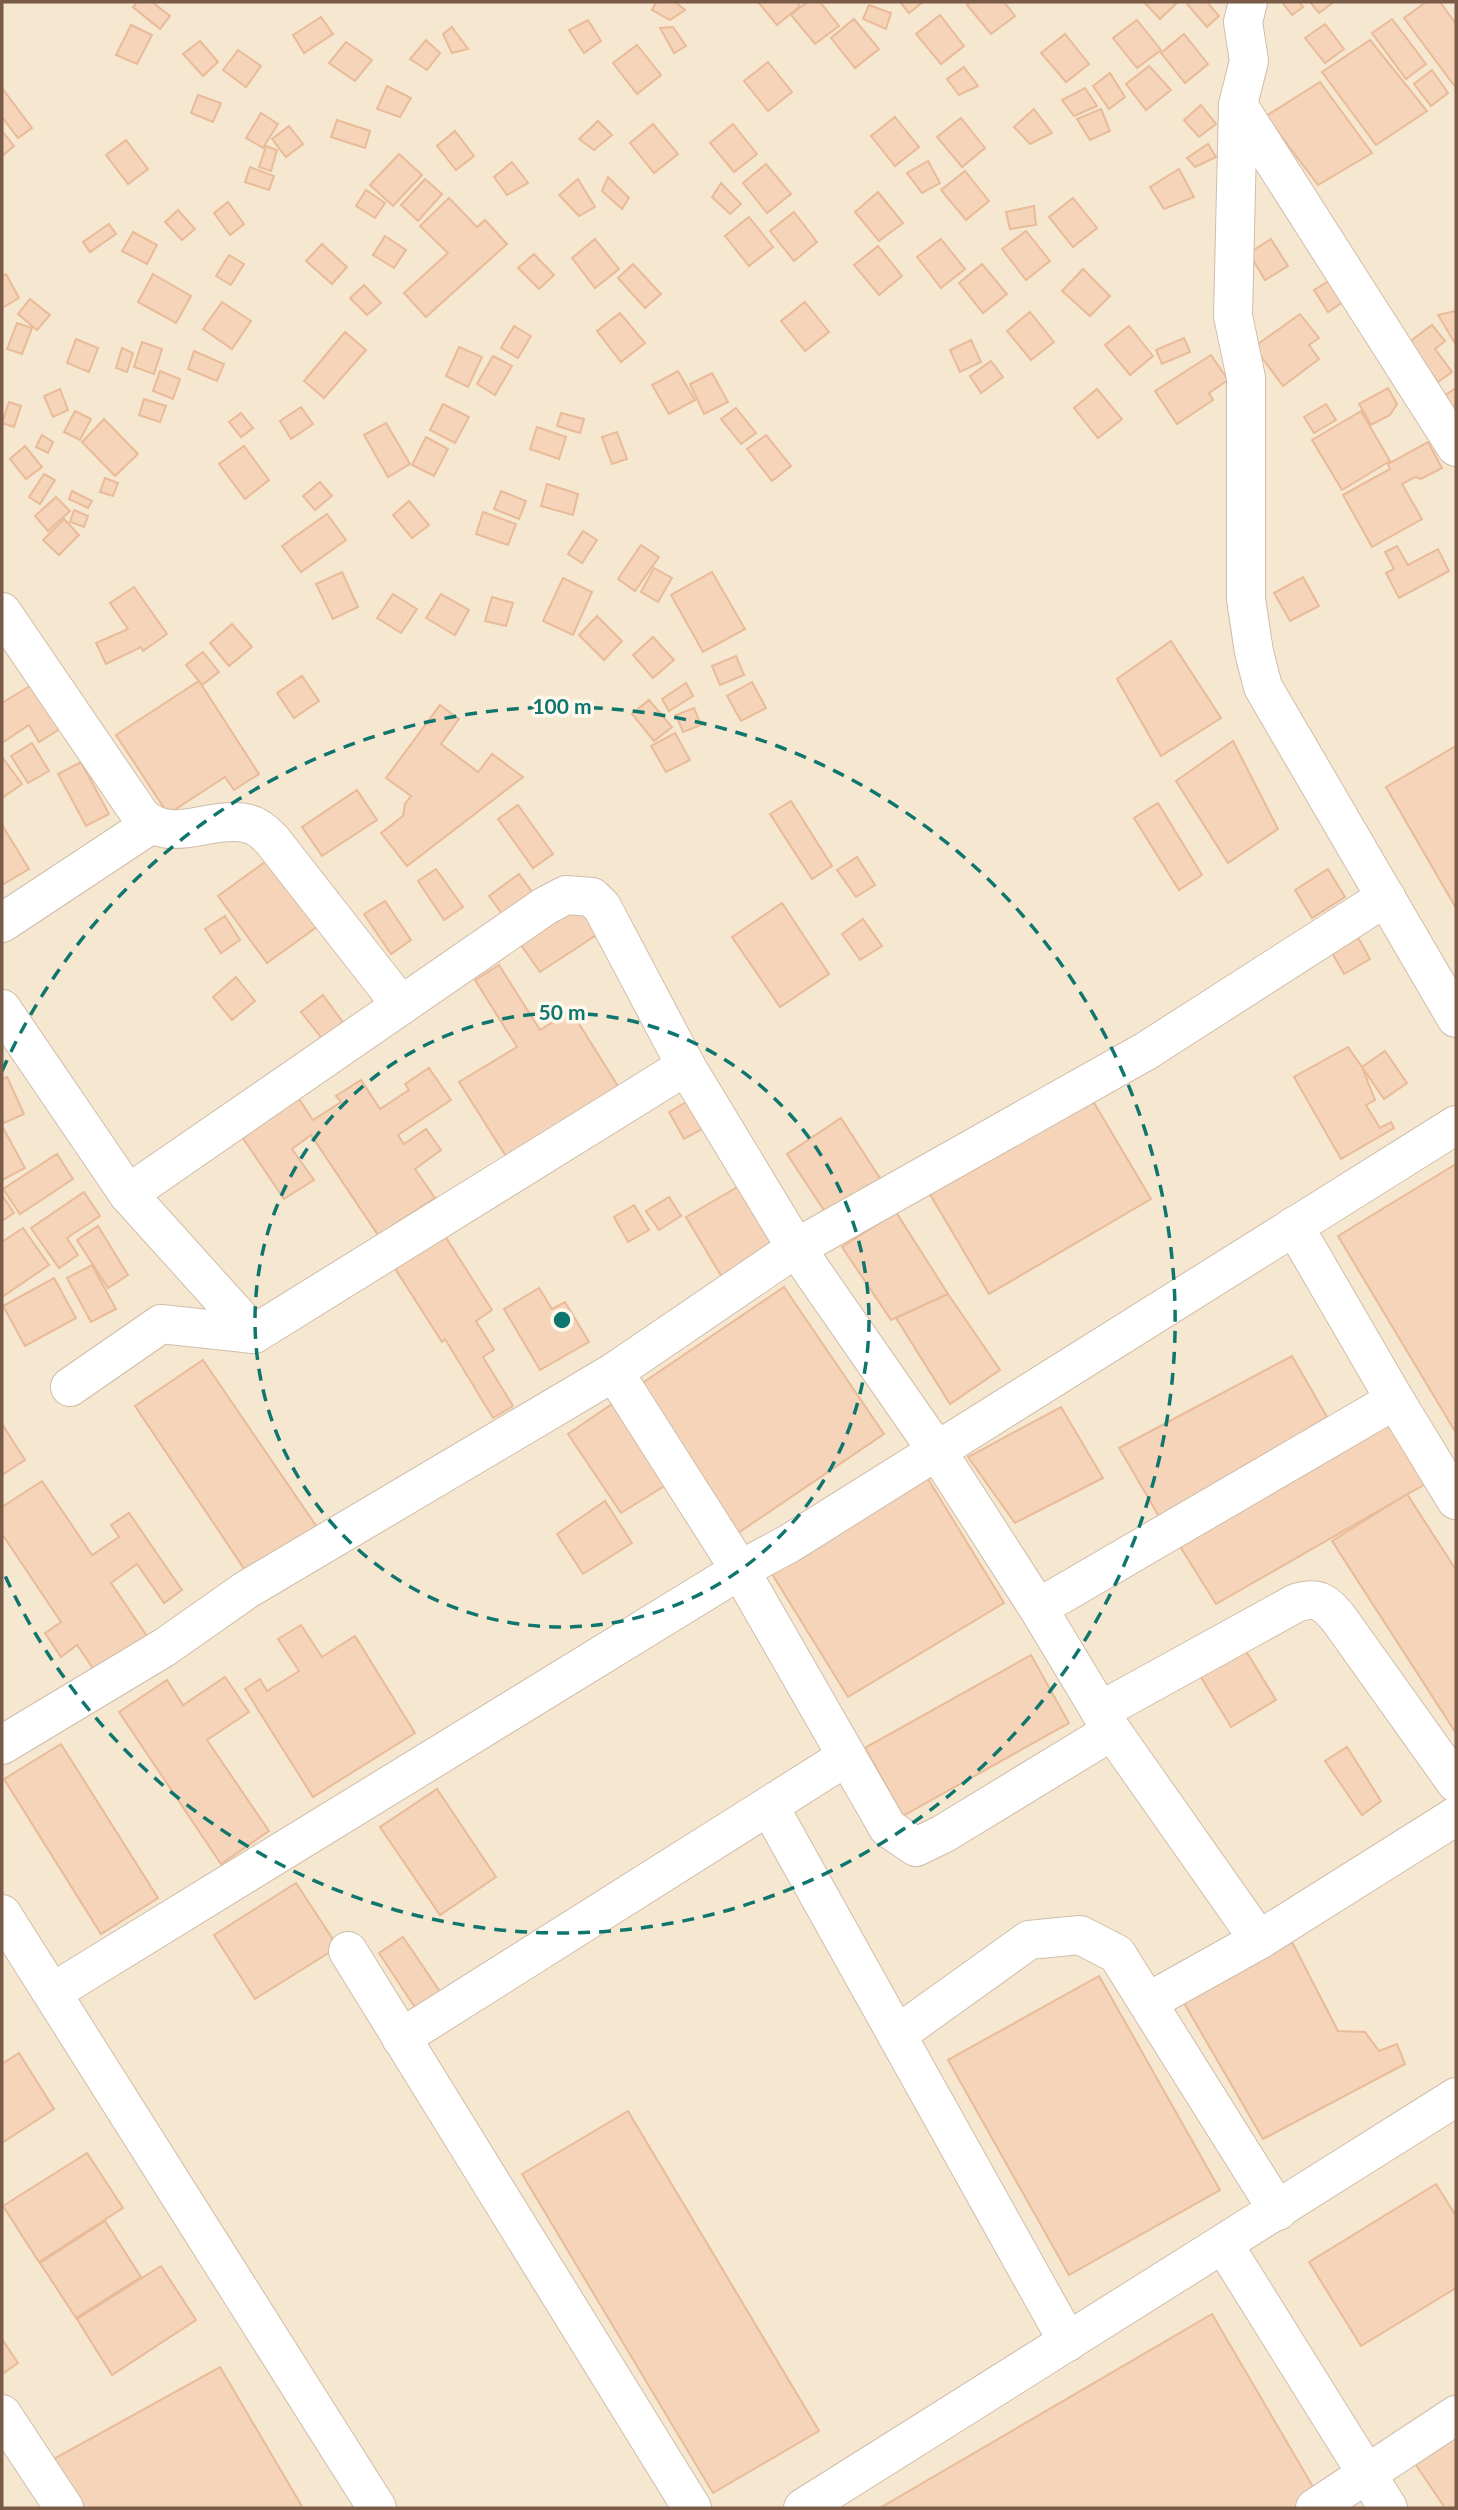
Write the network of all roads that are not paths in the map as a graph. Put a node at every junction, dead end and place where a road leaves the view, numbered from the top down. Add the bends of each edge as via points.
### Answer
1 (1248, 2) edge
2 (1238, 105) junction
3 (1456, 447) edge
4 (2, 612) edge
5 (150, 825) junction
6 (1385, 897) junction
7 (2, 923) edge
8 (401, 1006) junction
9 (2, 1009) edge
10 (1456, 1018) edge
11 (686, 1066) junction
12 (1456, 1125) edge
13 (128, 1194) junction
14 (1294, 1226) junction
15 (796, 1248) junction
16 (254, 1334) junction
17 (614, 1373) junction
18 (70, 1387) dead end
19 (1395, 1400) junction
20 (937, 1451) junction
21 (1456, 1500) edge
22 (740, 1570) junction
23 (1038, 1608) junction
24 (1106, 1721) junction
25 (2, 1745) edge
26 (846, 1757) junction
27 (1456, 1783) edge
28 (769, 1806) junction
29 (1456, 1816) edge
30 (5, 1928) edge
31 (1259, 1941) junction
32 (348, 1951) dead end
33 (53, 1992) junction
34 (1148, 2002) junction
35 (898, 2034) junction
36 (401, 2038) junction
37 (1456, 2097) edge
38 (1278, 2211) junction
39 (1224, 2245) junction
40 (1068, 2342) junction
41 (2, 2414) edge
42 (1456, 2416) edge
43 (1366, 2474) junction
44 (64, 2508) edge
45 (377, 2508) edge
46 (692, 2508) edge
47 (803, 2508) edge
48 (1315, 2508) edge
49 (1388, 2508) edge

1 - 2 street via 1243,22 1249,61
2 - 3 street
2 - 6 street via 1233,316 1246,378 1246,599 1254,652 1263,687
4 - 5 street
5 - 7 street
5 - 8 street via 161,830 246,823 261,829
6 - 10 street
6 - 15 street via 1146,1051
8 - 11 street via 545,905 566,895 592,897
8 - 13 street
9 - 13 street
11 - 15 street
11 - 16 street
12 - 14 street
13 - 16 street
14 - 19 street
14 - 20 street
15 - 17 street
15 - 20 street
16 - 18 street via 161,1324
17 - 22 street
17 - 25 street via 246,1590 165,1647
19 - 21 street
19 - 23 street
20 - 22 street
20 - 23 street
22 - 26 street
22 - 33 street
23 - 24 street
24 - 26 street via 943,1835 916,1847 888,1828
24 - 27 street via 1296,1603 1315,1600 1327,1605 1339,1619
24 - 31 street
26 - 28 street
28 - 35 street
28 - 36 street
29 - 31 street
30 - 33 street
31 - 34 street
32 - 36 street
33 - 45 street
34 - 35 street via 1117,1954 1080,1935 1029,1940
34 - 38 street
35 - 40 street
36 - 46 street
37 - 38 street
38 - 39 street
39 - 40 street
39 - 43 street
40 - 47 street
41 - 44 street
42 - 43 street
43 - 48 street
43 - 49 street

